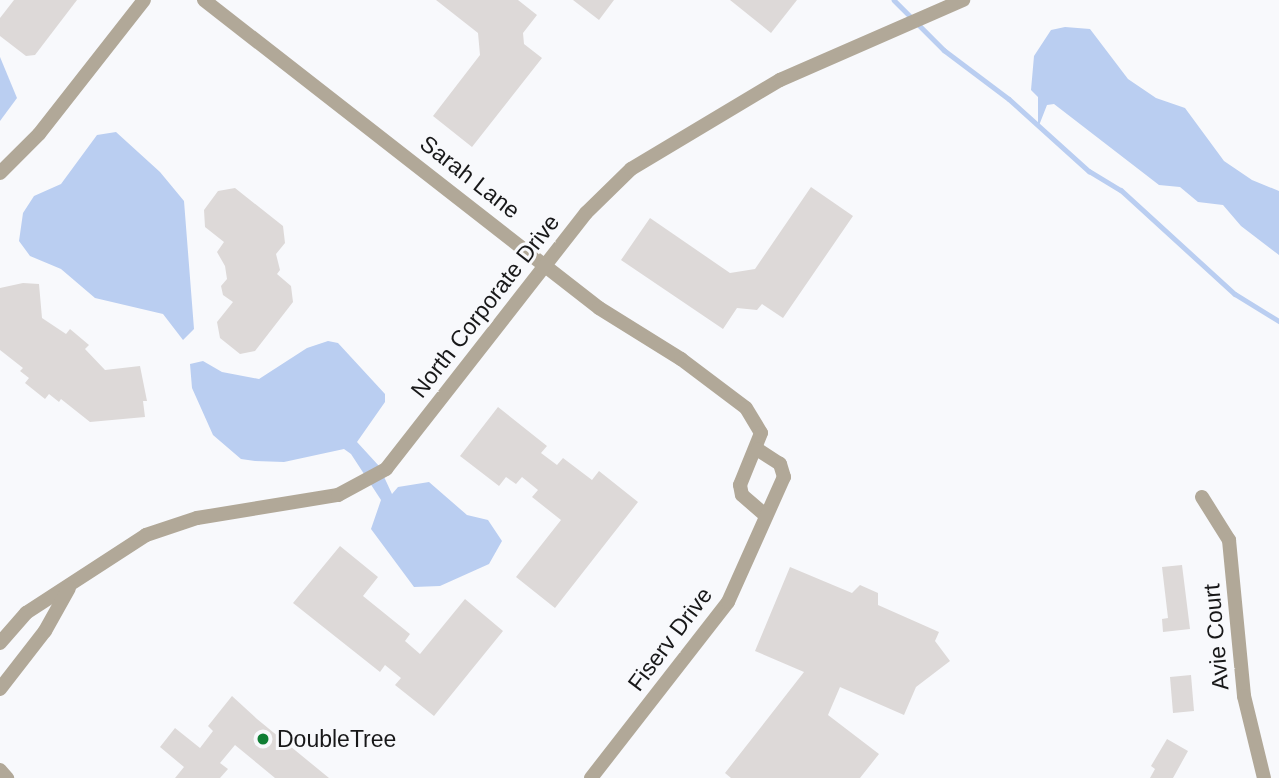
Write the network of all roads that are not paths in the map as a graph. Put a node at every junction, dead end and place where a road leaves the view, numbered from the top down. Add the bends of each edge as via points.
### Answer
1 (144, 0) edge
2 (204, 0) edge
3 (963, 0) edge
4 (0, 173) edge
5 (545, 265) junction
6 (757, 449) junction
7 (1202, 497) dead end
8 (766, 516) junction
9 (70, 587) junction
10 (0, 643) edge
11 (0, 689) edge
12 (0, 770) edge
13 (7, 778) edge
14 (591, 778) edge
15 (1264, 778) edge

1 - 4 street via 39,134
2 - 5 street, Sarah Lane
3 - 5 street, North Corporate Drive via 780,80 645,159 609,188
5 - 6 street, Sarah Lane via 746,408 759,425
5 - 9 street, North Corporate Drive via 386,468 338,495 197,518 160,529 122,548
6 - 8 street via 740,485 748,505
6 - 8 street, Fiserv Drive via 784,469
7 - 15 street, Avie Court via 1228,540 1244,696
8 - 14 street, Fiserv Drive via 728,602
9 - 10 street, North Corporate Drive via 26,613
9 - 11 street via 46,631
12 - 13 street

